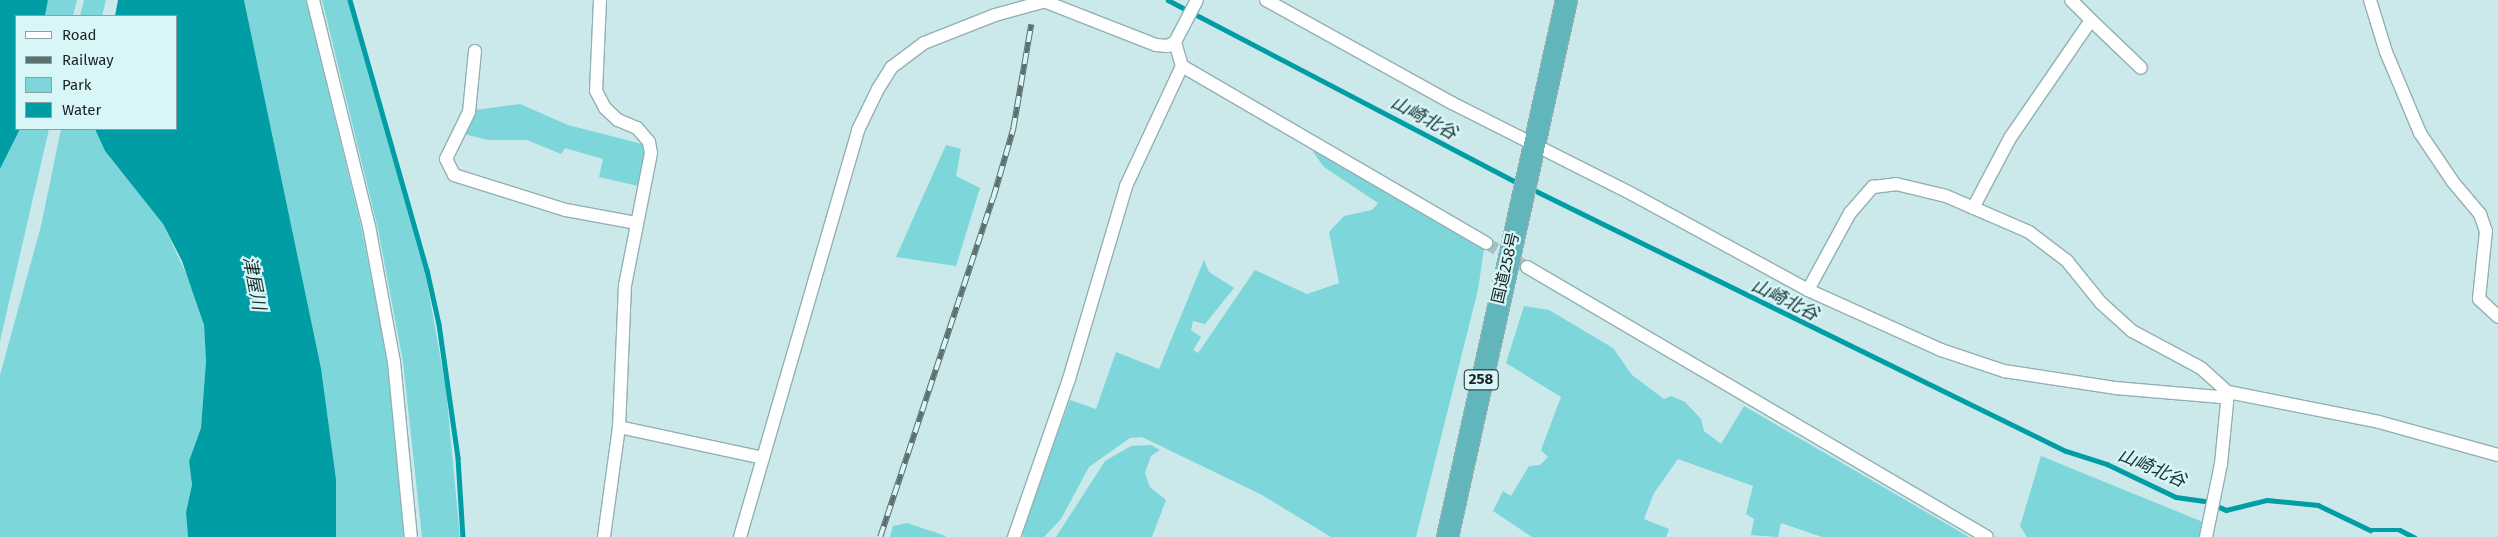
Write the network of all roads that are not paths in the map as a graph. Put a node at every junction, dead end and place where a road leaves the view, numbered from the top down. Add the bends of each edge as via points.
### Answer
1 (313, 0) edge
2 (600, 0) edge
3 (1197, 0) edge
4 (1266, 0) edge
5 (1566, 0) edge
6 (2071, 0) edge
7 (2370, 0) edge
8 (1043, 1) edge
9 (2091, 20) junction
10 (1175, 42) junction
11 (475, 51) dead end
12 (1182, 66) junction
13 (2141, 68) dead end
14 (1533, 152) junction
15 (1973, 208) junction
16 (636, 223) junction
17 (1486, 243) tunnel mouth
18 (1527, 267) tunnel mouth
19 (1808, 290) junction
20 (2498, 317) edge
21 (2228, 392) junction
22 (619, 427) junction
23 (2498, 455) edge
24 (763, 458) junction
25 (411, 537) edge
26 (604, 537) edge
27 (740, 537) edge
28 (1014, 537) edge
29 (1446, 537) edge
30 (1987, 537) edge
31 (2206, 537) edge

1 - 25 street via 368,226 392,352 408,477
2 - 16 street via 596,91 605,108 618,120 637,128 649,142 651,153
3 - 10 street
4 - 14 street
5 - 14 highway, 国道258号 / 258
6 - 9 street
7 - 20 street via 2386,52 2420,133 2452,182 2480,214 2486,231 2479,299
8 - 10 street via 1156,46
8 - 24 street via 995,15 924,43 892,67 878,89 856,139
9 - 13 street
9 - 15 street via 2010,138
10 - 12 street
11 - 16 street via 469,112 446,159 454,175 566,210
12 - 17 street
12 - 28 street via 1126,186 1069,379
14 - 19 street via 1772,268
14 - 29 highway, 国道258号 / 258
15 - 19 street via 1896,184 1873,187 1850,212
15 - 21 street via 2029,232 2067,261 2100,303 2132,331 2201,368
16 - 22 street via 621,325
18 - 30 street
19 - 21 street via 1941,350 2004,371 2219,397
21 - 23 street via 2378,422
21 - 31 street via 2221,464
22 - 24 street
22 - 26 street
24 - 27 street

